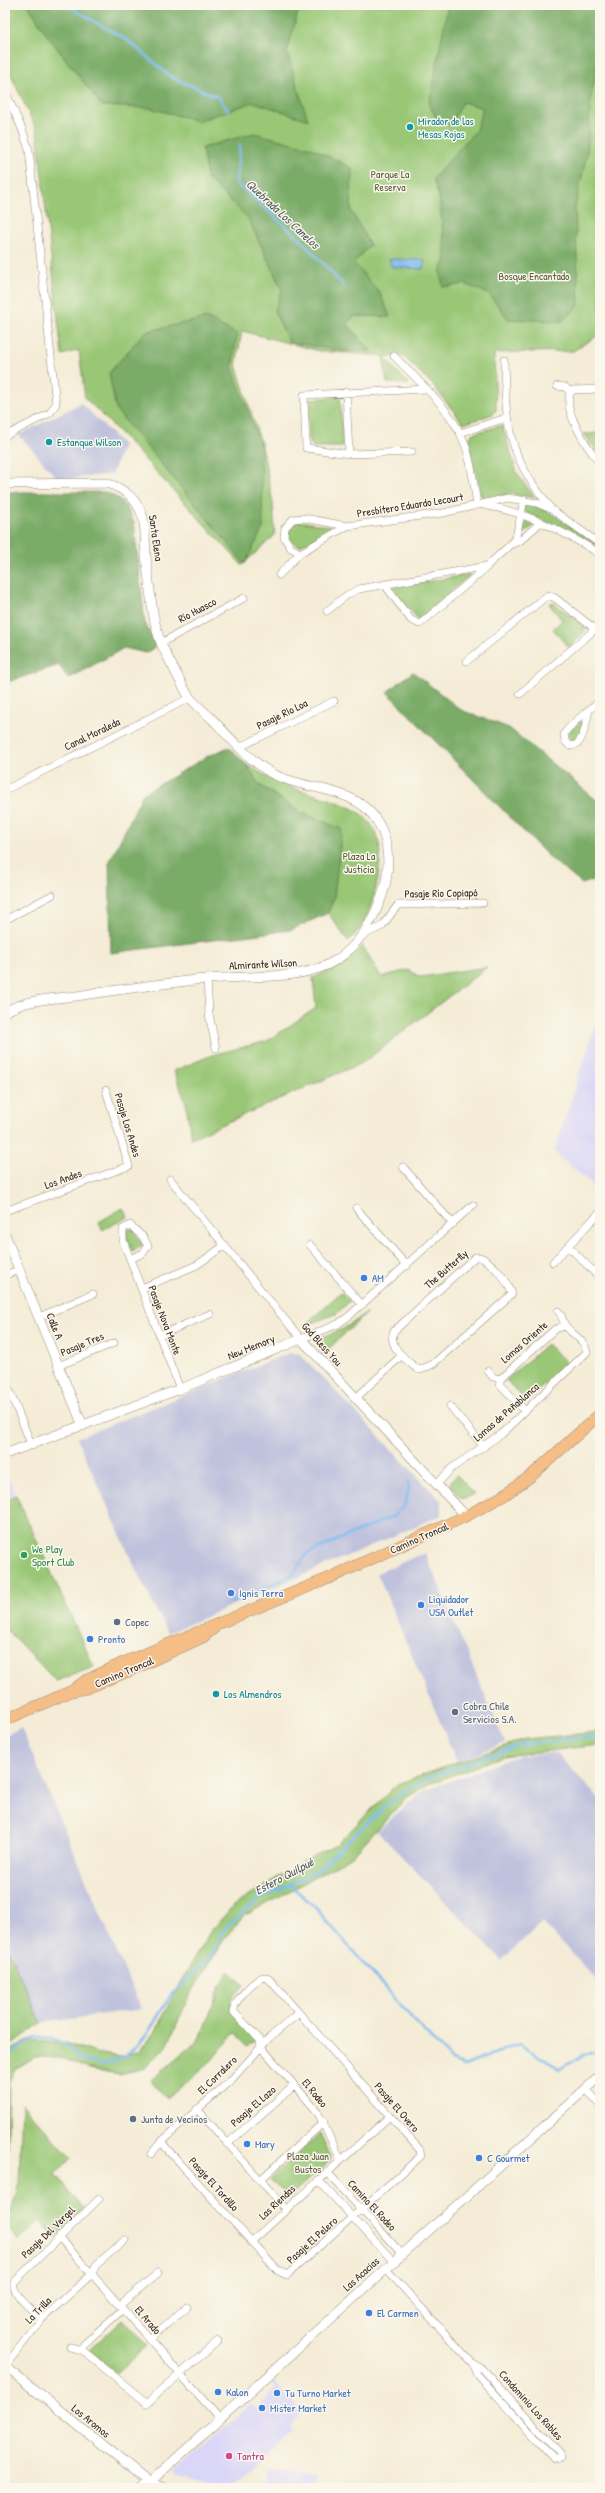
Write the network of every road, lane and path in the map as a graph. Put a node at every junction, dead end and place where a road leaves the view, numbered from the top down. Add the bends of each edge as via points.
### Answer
1 (5, 92) edge
2 (394, 356) dead end
3 (504, 360) dead end
4 (557, 386) dead end
5 (600, 388) edge
6 (427, 389) junction
7 (346, 392) junction
8 (570, 392) junction
9 (506, 418) junction
10 (460, 433) junction
11 (5, 436) edge
12 (412, 452) dead end
13 (348, 454) junction
14 (600, 463) edge
15 (5, 484) edge
16 (524, 500) junction
17 (477, 505) junction
18 (552, 509) junction
19 (519, 513) junction
20 (541, 522) junction
21 (347, 526) junction
22 (511, 544) junction
23 (600, 544) edge
24 (300, 553) junction
25 (600, 554) edge
26 (487, 566) junction
27 (279, 575) dead end
28 (384, 584) junction
29 (244, 598) dead end
30 (327, 611) dead end
31 (598, 627) edge
32 (161, 643) junction
33 (467, 661) dead end
34 (520, 694) dead end
35 (190, 698) junction
36 (334, 701) dead end
37 (600, 701) edge
38 (589, 710) junction
39 (240, 747) junction
40 (5, 790) edge
41 (52, 895) dead end
42 (483, 903) dead end
43 (5, 920) edge
44 (364, 935) junction
45 (207, 979) junction
46 (5, 1012) edge
47 (216, 1048) dead end
48 (106, 1090) dead end
49 (129, 1166) joint
50 (403, 1167) dead end
51 (170, 1179) dead end
52 (473, 1205) dead end
53 (356, 1208) dead end
54 (5, 1212) edge
55 (599, 1213) dead end
56 (453, 1224) junction
57 (5, 1235) edge
58 (225, 1245) junction
59 (310, 1245) dead end
60 (568, 1246) junction
61 (130, 1259) junction
62 (553, 1262) dead end
63 (407, 1266) junction
64 (19, 1270) junction
65 (5, 1275) edge
66 (600, 1278) edge
67 (142, 1288) junction
68 (93, 1294) dead end
69 (362, 1305) junction
70 (558, 1311) dead end
71 (210, 1314) dead end
72 (39, 1317) junction
73 (566, 1326) junction
74 (160, 1335) junction
75 (301, 1340) junction
76 (114, 1343) dead end
77 (587, 1352) joint
78 (402, 1355) junction
79 (58, 1366) junction
80 (488, 1371) dead end
81 (5, 1380) edge
82 (500, 1380) junction
83 (180, 1388) junction
84 (356, 1398) junction
85 (450, 1406) dead end
86 (525, 1411) junction
87 (600, 1414) edge
88 (83, 1426) junction
89 (32, 1446) junction
90 (484, 1447) junction
91 (5, 1454) edge
92 (437, 1484) junction
93 (466, 1516) junction
94 (5, 1720) edge
95 (299, 2013) junction
96 (261, 2047) junction
97 (600, 2076) edge
98 (295, 2085) junction
99 (586, 2089) junction
100 (600, 2104) edge
101 (197, 2110) junction
102 (390, 2116) junction
103 (324, 2122) junction
104 (161, 2142) junction
105 (227, 2144) junction
106 (152, 2154) dead end
107 (341, 2160) junction
108 (327, 2172) junction
109 (260, 2180) junction
110 (318, 2180) junction
111 (100, 2199) dead end
112 (286, 2209) junction
113 (361, 2210) junction
114 (352, 2218) junction
115 (59, 2237) junction
116 (125, 2240) dead end
117 (251, 2242) junction
118 (402, 2254) junction
119 (393, 2262) junction
120 (385, 2268) junction
121 (158, 2273) dead end
122 (92, 2274) junction
123 (121, 2307) junction
124 (187, 2307) dead end
125 (42, 2319) junction
126 (149, 2339) junction
127 (218, 2341) dead end
128 (70, 2347) dead end
129 (82, 2350) junction
130 (473, 2364) junction
131 (5, 2366) edge
132 (180, 2373) junction
133 (220, 2419) junction
134 (149, 2483) junction
135 (138, 2488) edge
136 (166, 2488) edge

1 - 11 street via 29,150 56,395 56,404 50,413
2 - 6 street
3 - 9 street
4 - 8 street via 565,387
5 - 8 street
6 - 7 street
6 - 10 street
7 - 13 street
7 - 13 street via 304,395 302,404 306,448
8 - 14 street via 572,418 577,430
9 - 10 street
9 - 18 street via 524,471
10 - 17 street via 472,469
12 - 13 street
15 - 32 street, Santa Elena via 106,483 115,485 133,497 143,519 152,598
16 - 17 street, Presbítero Eduardo Lecourt via 508,498
16 - 18 street, Presbítero Eduardo Lecourt
16 - 19 street
17 - 19 street, Presbítero Eduardo Lecourt
17 - 21 street, Presbítero Eduardo Lecourt via 443,513
18 - 23 street, Presbítero Eduardo Lecourt
19 - 20 street, Presbítero Eduardo Lecourt
19 - 22 street via 516,537
20 - 22 street via 522,540
20 - 25 street, Presbítero Eduardo Lecourt
21 - 24 street, Presbítero Eduardo Lecourt
21 - 24 street, Presbítero Eduardo Lecourt via 293,518 284,528 284,537 291,548
22 - 26 street
24 - 27 street
26 - 28 street
26 - 28 street via 420,624 411,620
28 - 30 street via 353,592
29 - 32 street, Río Huasco
31 - 33 street via 548,595
31 - 34 street
32 - 35 street, Almirante Wilson
35 - 39 street, Almirante Wilson
35 - 40 street, Canal Moraleda
36 - 39 street, Pasaje Río Loa
37 - 38 street
38 - 38 street via 564,734 565,741 570,746 580,740
39 - 44 street, Almirante Wilson via 273,774 354,799 378,822 387,844 386,875 377,910
41 - 43 street
42 - 44 street, Pasaje Río Copiapó via 398,904 382,926
44 - 45 street, Almirante Wilson via 334,962 306,973
45 - 46 street, Almirante Wilson via 29,1002
45 - 47 street via 209,1014
48 - 49 street, Pasaje Los Andes
49 - 54 street, Los Andes
50 - 56 street
51 - 58 street, God Bless You
52 - 56 street, New Memory
53 - 63 street
55 - 60 street
56 - 63 street, New Memory
57 - 64 street, Calle A
58 - 67 street via 197,1265
58 - 75 street, God Bless You
59 - 69 street
60 - 62 street
60 - 66 street
61 - 61 street, Pasaje Nova Monte via 146,1251 148,1246 130,1224 124,1226 122,1234
61 - 67 street, Pasaje Nova Monte
63 - 69 street, New Memory
64 - 65 street
64 - 72 street, Calle A
67 - 74 street, Pasaje Nova Monte
68 - 72 street
69 - 75 street, New Memory via 338,1324
70 - 73 street, Lomas Oriente
71 - 74 street
72 - 79 street, Calle A
73 - 77 street, Lomas Oriente via 585,1344
73 - 82 street, Lomas Oriente via 555,1329
74 - 83 street, Pasaje Nova Monte
75 - 83 street, New Memory
75 - 84 street, God Bless You
76 - 79 street, Pasaje Tres
77 - 86 street, Lomas de Peñablanca
78 - 78 street, The Butterfly via 420,1370 433,1364 512,1294 509,1284 484,1258 475,1257 394,1331 392,1338
78 - 84 street
79 - 88 street, Calle A
80 - 82 street, Lomas Oriente
81 - 89 street
82 - 86 street, Lomas Oriente via 500,1384
83 - 88 street, New Memory
84 - 92 street, God Bless You
85 - 90 street
86 - 90 street, Lomas de Peñablanca
87 - 93 main road, Camino Troncal via 531,1476 503,1496
88 - 89 street, New Memory
89 - 91 street, New Memory
90 - 92 street, Lomas de Peñablanca via 452,1468
92 - 93 street, God Bless You
93 - 94 main road, Camino Troncal via 327,1579 125,1662 85,1681 72,1691
95 - 96 street, El Corralero
95 - 96 street, Pasaje El Overo via 269,1979 259,1979 238,1999 234,2009 260,2040
95 - 102 street, Pasaje El Overo
96 - 98 street, El Rodeo
96 - 101 street, El Corralero
97 - 99 street, Las Acacias
98 - 103 street, El Rodeo
98 - 105 street, Pasaje El Lazo
99 - 100 street
99 - 118 street, Las Acacias
101 - 104 street, El Corralero
101 - 105 street
102 - 107 street, Las Riendas
102 - 113 street, Pasaje El Overo via 422,2154
103 - 107 street, El Rodeo
103 - 109 street
104 - 106 street, El Corralero
104 - 117 street, Pasaje El Tordillo
105 - 109 street
107 - 108 street, Las Riendas
108 - 110 street, Las Riendas
108 - 113 street, Camino El Rodeo
109 - 112 street
110 - 112 street, Las Riendas
110 - 114 street, Camino El Rodeo
111 - 115 street, Pasaje Del Vergel
112 - 117 street, Las Riendas
113 - 114 street
113 - 118 street, Camino El Rodeo
114 - 117 street, Pasaje El Pelero via 287,2275 278,2272
114 - 119 street, Camino El Rodeo
115 - 122 street, El Arado
115 - 125 street, Pasaje Del Vergel via 16,2278 13,2286 16,2293
116 - 122 street, La Trilla via 96,2265
118 - 119 street, Las Acacias
119 - 120 street, Las Acacias
120 - 130 street, Condominio Los Robles
120 - 133 street, Las Acacias
121 - 123 street
122 - 123 street, El Arado
122 - 125 street, La Trilla
123 - 126 street, El Arado
123 - 129 street via 84,2344
124 - 126 street
125 - 131 street, La Trilla
126 - 132 street, El Arado
127 - 132 street
128 - 129 street
129 - 132 street via 146,2403
130 - 130 street, Condominio Los Robles via 477,2374 554,2458 560,2456 482,2368
131 - 134 street, Los Aromos
132 - 133 street, El Arado
133 - 134 street, Las Acacias
134 - 135 street, Las Acacias
134 - 136 street, Los Aromos

